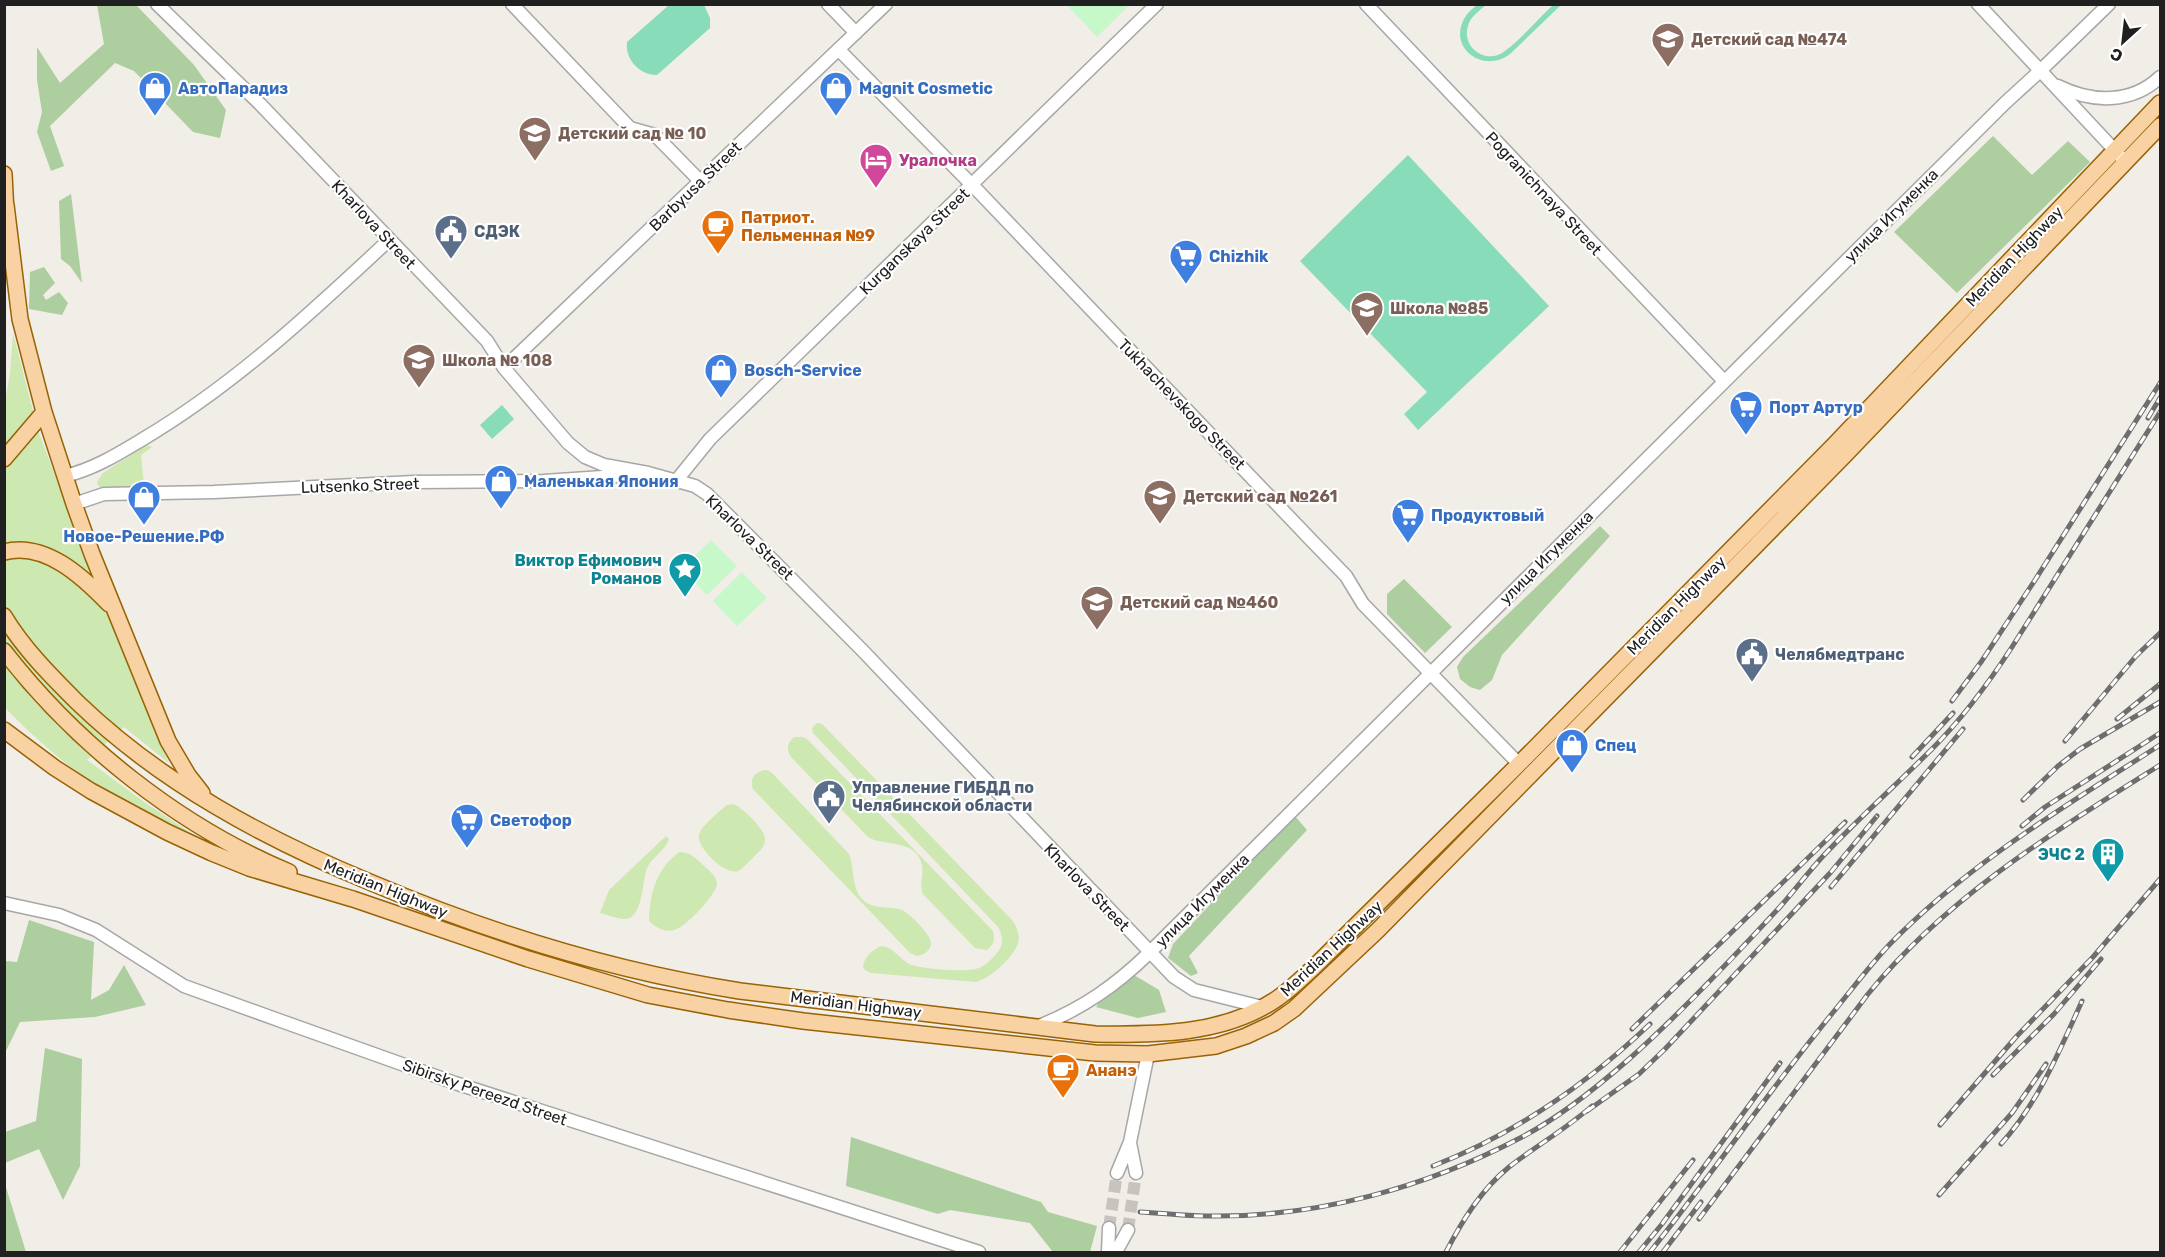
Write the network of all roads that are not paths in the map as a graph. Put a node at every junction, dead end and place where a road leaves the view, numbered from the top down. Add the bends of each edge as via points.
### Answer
1 (157, 4) edge
2 (512, 4) edge
3 (828, 4) edge
4 (886, 4) edge
5 (1156, 4) edge
6 (1366, 4) edge
7 (1978, 4) edge
8 (2109, 4) edge
9 (856, 33) junction
10 (838, 50) junction
11 (2040, 72) junction
12 (2160, 77) edge
13 (2049, 81) junction
14 (2160, 103) edge
15 (2160, 126) edge
16 (2115, 151) junction
17 (2126, 162) junction
18 (4, 174) edge
19 (700, 181) junction
20 (972, 185) junction
21 (6, 205) junction
22 (389, 240) junction
23 (4, 244) edge
24 (504, 368) junction
25 (1724, 381) junction
26 (44, 412) junction
27 (585, 457) junction
28 (4, 459) edge
29 (648, 473) junction
30 (65, 476) junction
31 (573, 479) junction
32 (676, 481) junction
33 (74, 504) junction
34 (4, 552) edge
35 (114, 608) junction
36 (4, 615) edge
37 (4, 651) edge
38 (1431, 673) junction
39 (4, 721) edge
40 (4, 730) edge
41 (26, 746) junction
42 (1519, 764) junction
43 (212, 804) junction
44 (353, 899) junction
45 (4, 903) edge
46 (1149, 953) junction
47 (1262, 1007) junction
48 (1040, 1026) junction
49 (1148, 1054) junction
50 (1130, 1142) junction
51 (1118, 1173) tunnel mouth
52 (1136, 1173) tunnel mouth
53 (1109, 1228) tunnel mouth
54 (1128, 1230) tunnel mouth
55 (979, 1252) edge
56 (1108, 1252) edge
57 (1116, 1252) edge

1 - 22 street, Kharlova Street via 260,104
2 - 19 street via 630,128 655,135
3 - 9 street
4 - 9 street, Barbyusa Street
5 - 20 street, Kurganskaya Street
6 - 25 street, Pogranichnaya Street
7 - 11 street
8 - 11 street, улица Игуменка
9 - 10 street, Barbyusa Street
10 - 19 street, Barbyusa Street
10 - 20 street, Tukhachevskogo Street
11 - 13 street
11 - 25 street, улица Игуменка
12 - 13 street via 2136,94 2116,99 2071,92
13 - 16 street
14 - 16 main road, Meridian Highway
15 - 17 main road, Meridian Highway
16 - 17 street
16 - 42 main road, Meridian Highway via 1834,445
17 - 49 main road, Meridian Highway via 1822,478 1311,995 1274,1023 1246,1036 1216,1046
18 - 21 main road
19 - 24 street, Barbyusa Street
20 - 32 street, Kurganskaya Street via 710,439
20 - 38 street, Tukhachevskogo Street via 1346,576 1363,604
21 - 23 main road
21 - 26 main road via 20,319
22 - 24 street, Kharlova Street via 487,341
22 - 30 street via 296,325 182,415 105,462
24 - 27 street, Kharlova Street via 568,443
25 - 38 street, улица Игуменка
26 - 28 main road
26 - 30 main road
27 - 29 street, Kharlova Street via 604,465
27 - 31 street
29 - 31 street, Lutsenko Street
29 - 32 street, Kharlova Street
30 - 33 main road
31 - 33 street, Lutsenko Street via 104,494
32 - 46 street, Kharlova Street via 707,494 736,521
33 - 35 main road
34 - 35 main road via 29,550 54,559
35 - 43 main road via 168,741 188,775
36 - 43 main road, Meridian Highway via 62,687 113,734
37 - 44 main road via 51,705 140,786 207,830 283,870
38 - 42 street, Tukhachevskogo Street
38 - 46 street, улица Игуменка
39 - 41 main road
40 - 41 main road
41 - 44 main road via 70,778 180,838 249,868
42 - 47 main road, Meridian Highway via 1314,968
43 - 48 main road, Meridian Highway via 336,869 444,913 536,944 740,991
44 - 49 main road, Meridian Highway via 572,974 659,998 803,1021 1052,1049
45 - 55 street, Sibirsky Pereezd Street via 59,915 96,930 184,986 295,1026 455,1083
46 - 47 street, Kharlova Street via 1194,990
46 - 48 street, улица Игуменка via 1095,999
47 - 48 main road, Meridian Highway via 1236,1019 1196,1029 1148,1035 1095,1034
49 - 50 street
50 - 51 street
50 - 52 street
53 - 56 street
54 - 57 street

